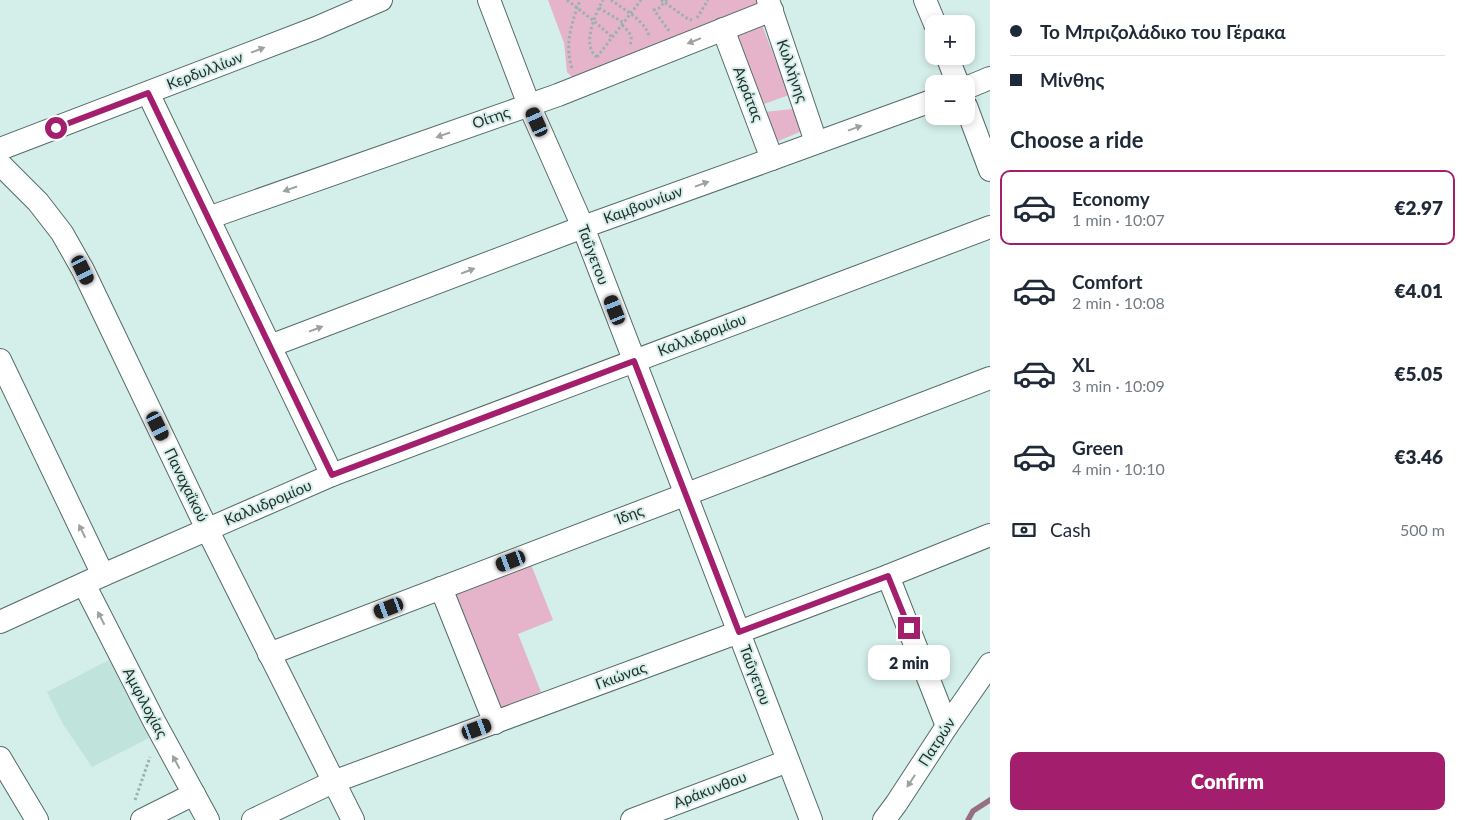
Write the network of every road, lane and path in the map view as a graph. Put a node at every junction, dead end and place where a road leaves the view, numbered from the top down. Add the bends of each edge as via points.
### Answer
1 (381, 0) edge
2 (489, 0) edge
3 (567, 0) edge
4 (580, 0) edge
5 (602, 0) edge
6 (611, 0) edge
7 (641, 0) edge
8 (661, 0) edge
9 (708, 0) edge
10 (925, 0) edge
11 (666, 2) edge
12 (770, 5) edge
13 (598, 8) junction
14 (577, 9) junction
15 (630, 14) junction
16 (931, 15) edge
17 (594, 21) junction
18 (623, 24) junction
19 (723, 29) junction
20 (672, 36) dead end
21 (612, 37) junction
22 (630, 45) dead end
23 (597, 57) junction
24 (604, 58) dead end
25 (648, 59) junction
26 (591, 64) dead end
27 (573, 71) dead end
28 (990, 78) edge
29 (975, 84) edge
30 (148, 93) junction
31 (925, 103) edge
32 (529, 105) junction
33 (973, 125) edge
34 (816, 142) junction
35 (0, 149) edge
36 (772, 159) junction
37 (0, 164) edge
38 (990, 170) edge
39 (208, 218) junction
40 (583, 227) junction
41 (990, 227) edge
42 (270, 346) junction
43 (0, 360) edge
44 (634, 361) junction
45 (990, 378) edge
46 (332, 475) junction
47 (686, 494) junction
48 (207, 529) junction
49 (990, 535) edge
50 (888, 576) junction
51 (94, 580) junction
52 (441, 588) junction
53 (0, 622) edge
54 (739, 632) junction
55 (269, 654) junction
56 (990, 664) edge
57 (495, 723) junction
58 (947, 726) junction
59 (151, 754) dead end
60 (0, 758) edge
61 (788, 761) junction
62 (333, 782) junction
63 (194, 794) junction
64 (139, 811) edge
65 (37, 820) edge
66 (208, 820) edge
67 (253, 820) edge
68 (353, 820) edge
69 (632, 820) edge
70 (810, 820) edge
71 (884, 820) edge

30 -> 1 street, Κερδυλλίων
2 - 32 street, Ταΰγετου
3 - 14 path
4 - 14 path
5 - 13 path
6 - 15 path
7 - 15 path
8 - 11 path
9 - 11 path via 695,21
10 - 16 street
11 - 20 path via 654,10
12 - 19 street, Οίτης
12 - 34 street, Κυλλήνης
13 - 17 path
13 - 18 path
14 - 17 path
14 - 27 path via 568,46
15 - 18 path
15 - 25 path via 649,34
17 - 21 path
17 - 23 path via 588,42 592,54
18 - 21 path
18 - 22 path via 631,36
19 -> 25 street, Οίτης
19 - 36 street, Ακράτας
21 - 23 path
23 - 24 path
23 - 26 path
25 - 32 street, Οίτης
28 - 29 street
30 - 35 street, Κερδυλλίων
30 - 39 street
34 -> 31 street, Καμβουνίων
32 -> 39 street, Οίτης
32 - 40 street, Ταΰγετου
33 - 38 street
34 - 36 street, Καμβουνίων
40 -> 36 street, Καμβουνίων
37 - 48 street, Παναχαΐκού via 38,202 62,233 83,270
39 - 42 street
42 -> 40 street, Καμβουνίων
40 - 44 street, Ταΰγετου
41 - 44 street, Καλλιδρομίου
42 - 46 street
51 -> 43 street, Αμφιλοχίας
44 - 46 street, Καλλιδρομίου
44 - 47 street, Ταΰγετου
45 - 47 street, Ίδης
46 - 48 street, Καλλιδρομίου
47 - 52 street, Ίδης
47 - 54 street, Ταΰγετου
48 - 51 street, Καλλιδρομίου
48 - 55 street, Παναχαΐκού
49 - 50 street, Γκιώνας
50 - 54 street, Γκιώνας
50 - 58 street
51 - 53 street, Καλλιδρομίου
63 -> 51 street, Αμφιλοχίας via 154,721
52 - 55 street, Ίδης
52 - 57 street
54 - 57 street, Γκιώνας
54 - 61 street, Ταΰγετου
55 - 62 street, Παναχαΐκού
56 - 58 street, Πατρών
57 - 62 street, Γκιώνας
58 -> 71 street, Πατρών
59 - 64 path
60 - 65 street
61 - 69 street, Αράκυνθου
61 - 70 street, Ταΰγετου
62 - 67 street, Γκιώνας
62 - 68 street, Παναχαΐκού
63 - 64 street
63 - 66 street, Αμφιλοχίας

